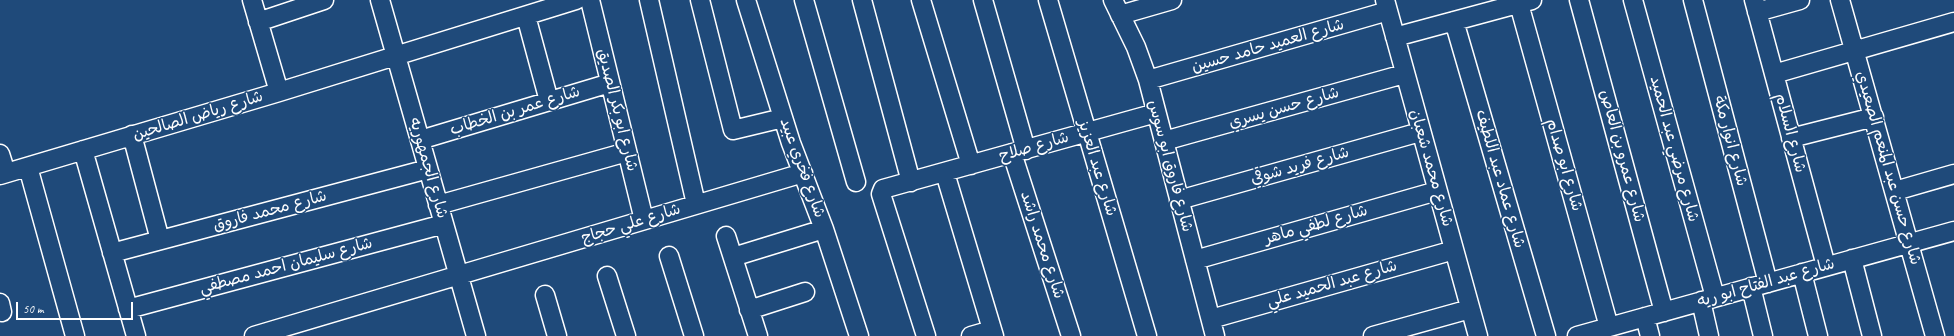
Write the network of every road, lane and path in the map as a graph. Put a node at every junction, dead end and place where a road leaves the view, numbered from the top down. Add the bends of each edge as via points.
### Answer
1 (252, 0) edge
2 (324, 0) edge
3 (380, 0) edge
4 (576, 0) edge
5 (590, 0) edge
6 (649, 0) edge
7 (700, 0) edge
8 (746, 0) edge
9 (804, 0) edge
10 (862, 0) edge
11 (921, 0) edge
12 (983, 0) edge
13 (1048, 0) edge
14 (1172, 0) edge
15 (1579, 0) edge
16 (1634, 0) edge
17 (1693, 0) edge
18 (1800, 0) edge
19 (1840, 0) edge
20 (1526, 2) edge
21 (1386, 5) edge
22 (1755, 6) edge
23 (1117, 8) edge
24 (526, 16) junction
25 (1454, 21) junction
26 (258, 22) junction
27 (1954, 22) edge
28 (1394, 37) junction
29 (1855, 51) junction
30 (396, 56) junction
31 (1404, 74) junction
32 (1774, 74) junction
33 (1148, 80) junction
34 (610, 83) junction
35 (279, 92) junction
36 (549, 101) junction
37 (1156, 113) junction
38 (1874, 116) junction
39 (783, 118) junction
40 (1420, 132) junction
41 (1086, 133) junction
42 (132, 136) junction
43 (1791, 138) junction
44 (420, 140) junction
45 (1164, 141) junction
46 (83, 150) junction
47 (627, 152) junction
48 (1019, 152) junction
49 (0, 154) edge
50 (970, 165) junction
51 (28, 167) junction
52 (428, 170) junction
53 (803, 173) junction
54 (945, 173) junction
55 (3, 174) edge
56 (1954, 174) edge
57 (856, 182) dead end
58 (911, 182) junction
59 (1894, 190) junction
60 (1437, 191) junction
61 (1179, 200) junction
62 (696, 204) junction
63 (438, 205) junction
64 (644, 220) junction
65 (444, 224) junction
66 (824, 229) junction
67 (1954, 231) edge
68 (726, 236) dead end
69 (160, 240) junction
70 (1910, 243) junction
71 (1454, 250) junction
72 (112, 253) junction
73 (669, 256) dead end
74 (733, 257) junction
75 (1852, 259) junction
76 (1195, 260) junction
77 (1826, 266) junction
78 (1802, 273) junction
79 (459, 276) junction
80 (607, 276) dead end
81 (1768, 283) junction
82 (1751, 287) junction
83 (805, 292) dead end
84 (545, 295) dead end
85 (1708, 299) junction
86 (128, 309) junction
87 (1470, 309) junction
88 (750, 310) junction
89 (1664, 312) junction
90 (1645, 317) junction
91 (1609, 327) junction
92 (1213, 328) edge
93 (287, 332) edge
94 (993, 333) edge
95 (1586, 335) edge
96 (75, 336) edge
97 (136, 336) edge
98 (254, 336) edge
99 (476, 336) edge
100 (557, 336) edge
101 (626, 336) edge
102 (694, 336) edge
103 (758, 336) edge
104 (859, 336) edge
105 (926, 336) edge
106 (972, 336) edge
107 (1071, 336) edge
108 (1147, 336) edge
109 (1373, 336) edge
110 (1478, 336) edge
111 (1546, 336) edge
112 (1650, 336) edge
113 (1709, 336) edge
114 (1763, 336) edge
115 (1818, 336) edge
116 (1872, 336) edge
117 (1936, 336) edge

1 - 26 street
2 - 26 street
3 - 30 street, شارع الجمهوريه
4 - 24 street, شارع رياض الصالحين
5 - 34 street, شارع ابو بكر الصديق
6 - 62 street
7 - 39 street via 733,130
8 - 39 street, شارع فخري عبيد
9 - 57 street
10 - 58 street
11 - 50 street
12 - 48 street, شارع محمد راشد
13 - 41 street, شارع عبد العزيز
14 - 23 street
15 - 89 street, شارع عمرو بن العاص
16 - 85 street, شارع مرضي عبد الحميد
17 - 81 street, شارع انوار مكة
18 - 22 street
19 - 29 street, شارع حسن عبد المنعم الصعيدي
20 - 25 street
20 - 91 street, شارع ابو صدام
21 - 28 street, شارع محمد شعبان
21 - 33 street, شارع العميد حامد حسين
22 - 32 street, شارع السلام
23 - 33 street, شارع فاروق ابو سوس via 1136,47
24 - 30 street, شارع رياض الصالحين
24 - 36 street
25 - 28 street
25 - 111 street, شارع عماد عبد اللطيف
26 - 35 street
27 - 29 street
28 - 31 street, شارع محمد شعبان
29 - 32 street
29 - 38 street, شارع حسن عبد المنعم الصعيدي
30 - 35 street, شارع رياض الصالحين
30 - 44 street, شارع الجمهوريه
31 - 40 street, شارع محمد شعبان
31 - 45 street, شارع حسن يسري
32 - 43 street, شارع السلام
33 - 37 street, شارع فاروق ابو سوس
34 - 36 street, شارع عمر بن الخطاب
34 - 47 street, شارع ابو بكر الصديق
35 - 42 street, شارع رياض الصالحين
36 - 44 street, شارع عمر بن الخطاب
37 - 41 street, شارع صلاح
37 - 45 street, شارع فاروق ابو سوس
38 - 43 street
38 - 59 street, شارع حسن عبد المنعم الصعيدي
39 - 53 street, شارع فخري عبيد
40 - 60 street, شارع محمد شعبان
40 - 61 street, شارع فريد شوقي
41 - 48 street, شارع صلاح
41 - 108 street, شارع عبد العزيز
42 - 46 street, شارع رياض الصالحين
42 - 69 street
43 - 77 street, شارع السلام
44 - 52 street, شارع الجمهوريه
45 - 61 street, شارع فاروق ابو سوس
46 - 51 street, شارع رياض الصالحين
46 - 72 street
47 - 63 street
47 - 64 street, شارع ابو بكر الصديق
48 - 50 street, شارع صلاح
48 - 107 street, شارع محمد راشد
49 - 55 street
50 - 54 street, شارع صلاح
51 - 55 street, شارع رياض الصالحين
51 - 96 street
52 - 63 street, شارع الجمهوريه
52 - 69 street, شارع محمد فاروق
53 - 62 street, شارع علي حجاج
53 - 66 street, شارع فخري عبيد
54 - 58 street, شارع صلاح
54 - 94 street
56 - 59 street
58 - 105 street, شارع صلاح via 886,188 881,194
59 - 70 street, شارع حسن عبد المنعم الصعيدي
60 - 71 street, شارع محمد شعبان
60 - 76 street, شارع لطفي ماهر
61 - 76 street, شارع فاروق ابو سوس
62 - 64 street, شارع علي حجاج
63 - 65 street, شارع الجمهوريه
64 - 79 street, شارع علي حجاج
65 - 79 street, شارع الجمهوريه
65 - 86 street, شارع سليمان احمد مصطفي
66 - 74 street
66 - 104 street, شارع فخري عبيد
67 - 70 street, شارع عبد الفتاح ابو ريه
68 - 74 street
69 - 72 street, شارع محمد فاروق
70 - 75 street, شارع عبد الفتاح ابو ريه
70 - 117 street, شارع حسن عبد المنعم الصعيدي
71 - 87 street, شارع محمد شعبان
71 - 92 street, شارع عبد الحميد علي
72 - 86 street
73 - 102 street
74 - 88 street
75 - 77 street, شارع عبد الفتاح ابو ريه
75 - 116 street
76 - 92 street, شارع فاروق ابو سوس
77 - 78 street, شارع عبد الفتاح ابو ريه
78 - 81 street, شارع عبد الفتاح ابو ريه
78 - 115 street
79 - 93 street, شارع علي حجاج
79 - 99 street, شارع الجمهوريه
80 - 101 street
81 - 82 street, شارع عبد الفتاح ابو ريه
82 - 85 street, شارع عبد الفتاح ابو ريه
82 - 114 street
83 - 88 street
84 - 100 street
85 - 89 street, شارع عبد الفتاح ابو ريه
85 - 113 street, شارع مرضي عبد الحميد
86 - 97 street
87 - 109 street
87 - 110 street, شارع محمد شعبان
88 - 103 street
89 - 90 street, شارع عبد الفتاح ابو ريه
90 - 91 street, شارع عبد الفتاح ابو ريه
90 - 112 street
91 - 95 street, شارع عبد الفتاح ابو ريه
93 - 98 street, شارع علي حجاج
94 - 106 street

